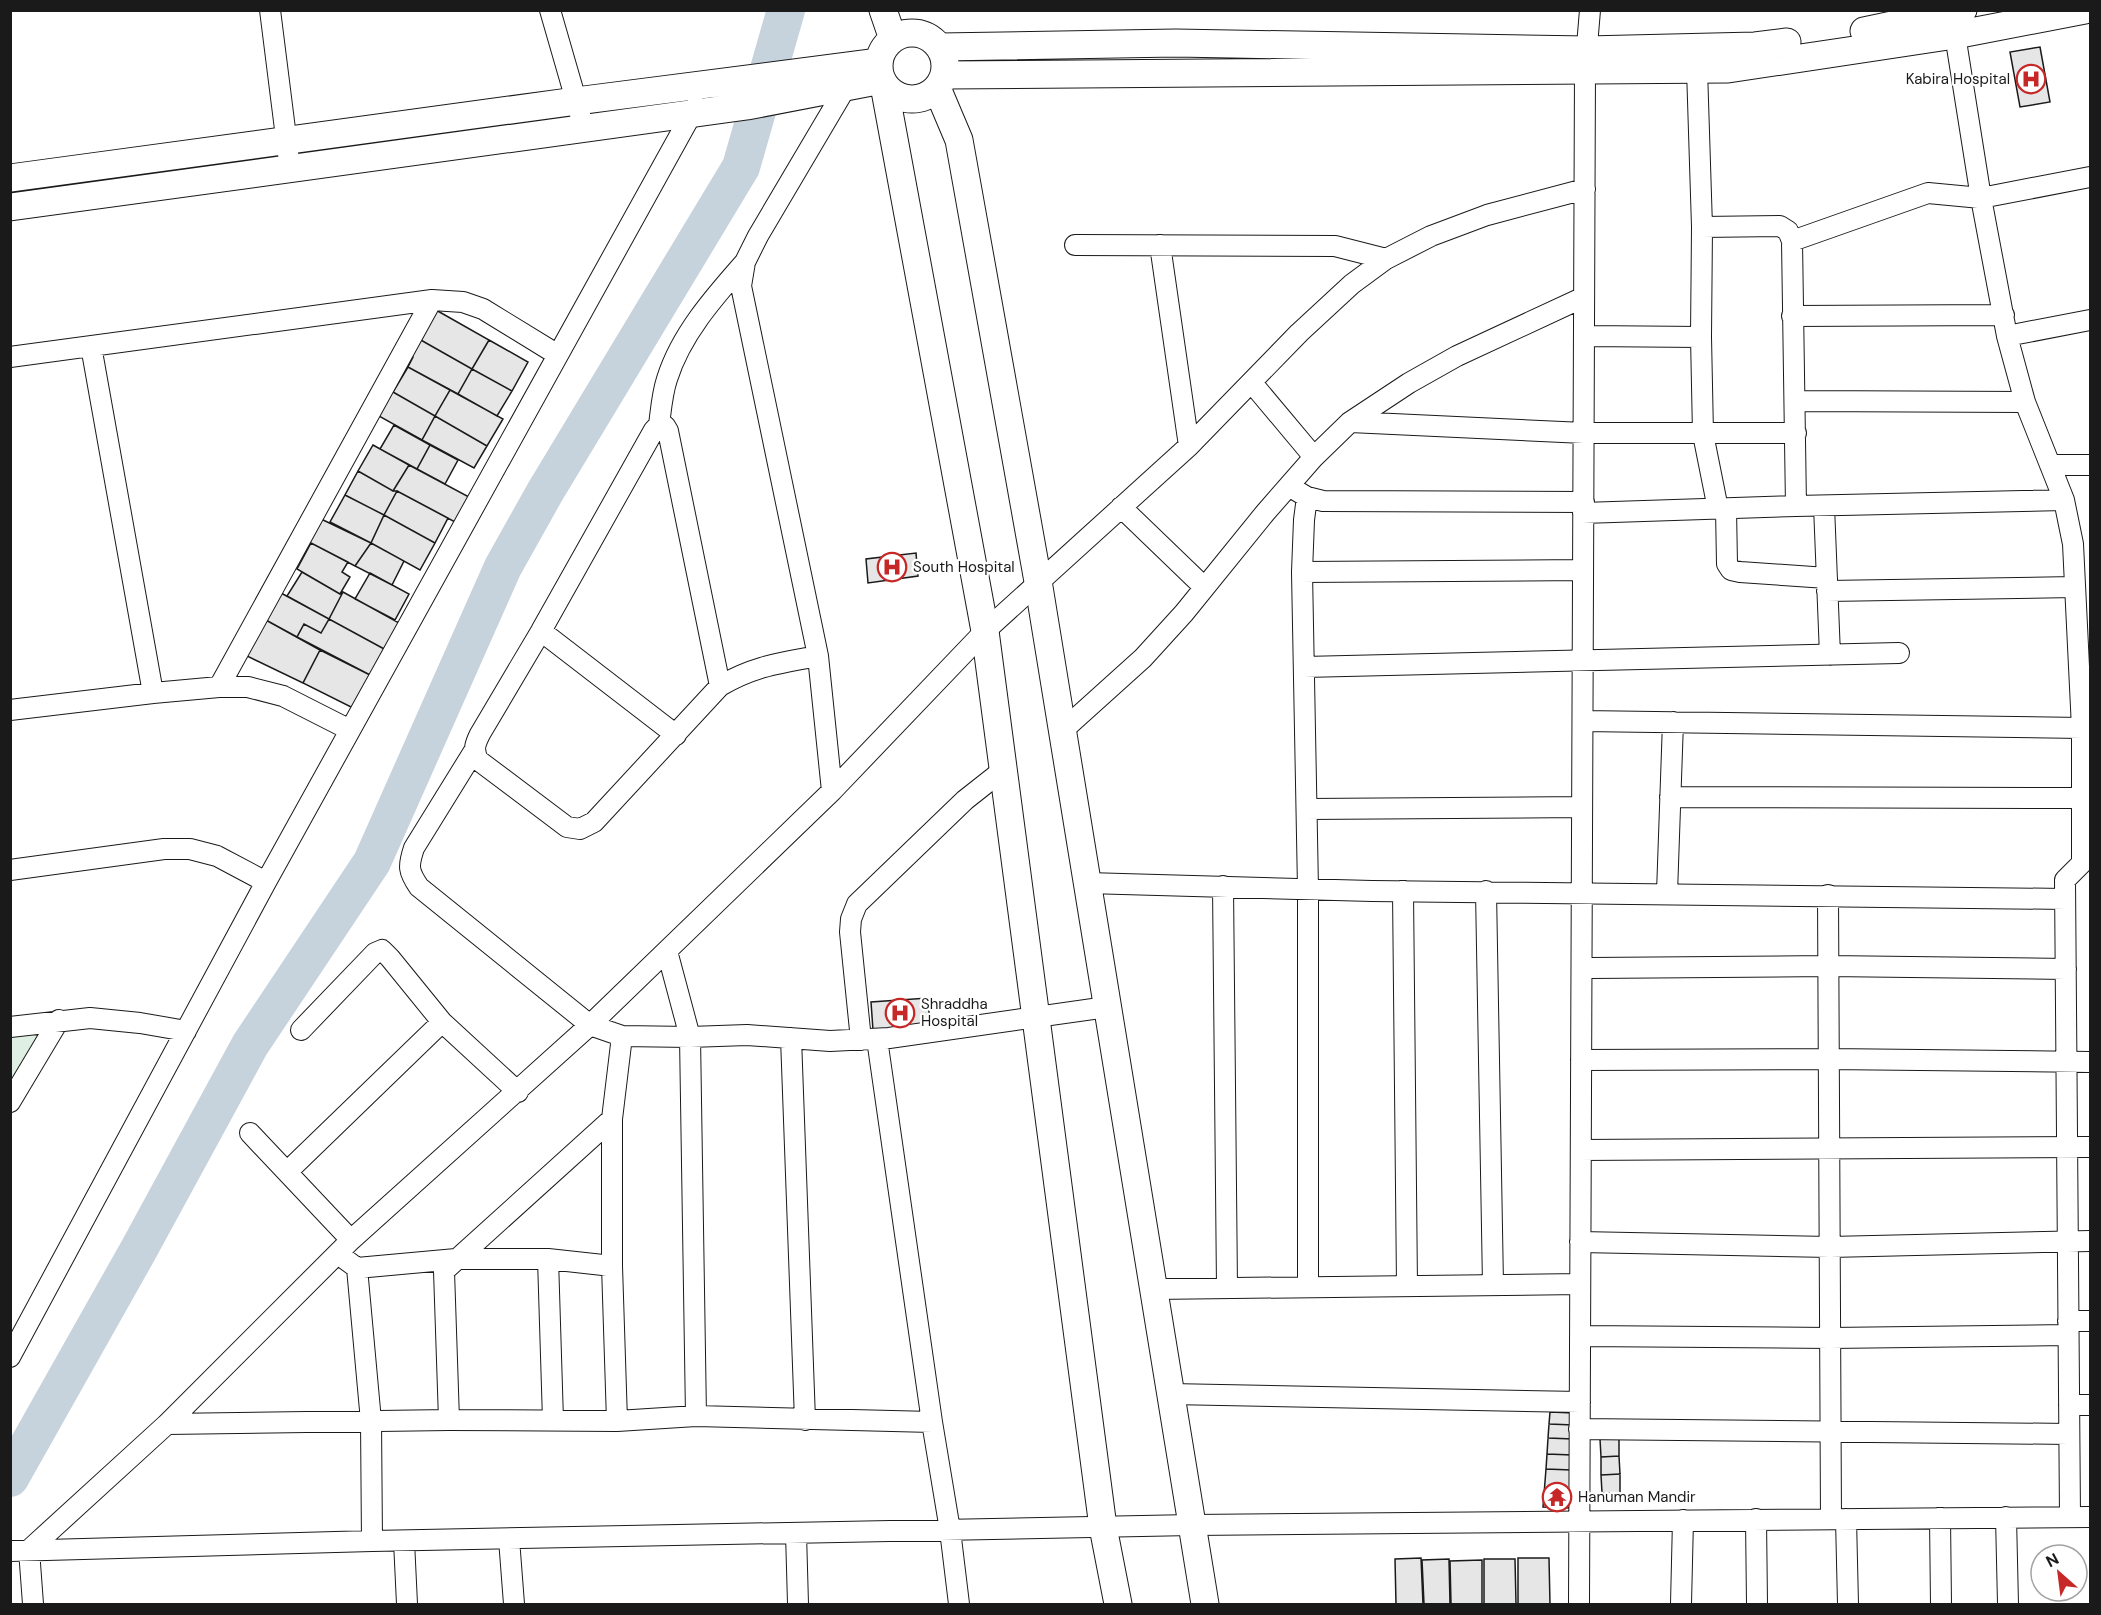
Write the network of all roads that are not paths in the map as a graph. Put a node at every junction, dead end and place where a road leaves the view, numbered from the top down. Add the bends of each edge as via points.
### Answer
1 (270, 10) edge
2 (550, 10) edge
3 (883, 10) edge
4 (1590, 10) edge
5 (2085, 10) edge
6 (1957, 20) edge
7 (906, 27) edge
8 (940, 47) junction
9 (1586, 60) junction
10 (1697, 69) junction
11 (882, 75) junction
12 (941, 81) junction
13 (709, 83) junction
14 (831, 83) junction
15 (576, 100) junction
16 (692, 113) junction
17 (585, 128) junction
18 (286, 140) junction
19 (290, 169) junction
20 (2091, 177) edge
21 (10, 178) edge
22 (1585, 189) junction
23 (1981, 198) junction
24 (10, 207) edge
25 (1702, 227) junction
26 (1792, 241) junction
27 (1075, 245) dead end
28 (1160, 245) junction
29 (1386, 259) junction
30 (745, 262) junction
31 (1584, 297) junction
32 (432, 300) junction
33 (2004, 315) junction
34 (1792, 316) junction
35 (2091, 320) edge
36 (1585, 336) junction
37 (2007, 336) junction
38 (1701, 337) junction
39 (91, 346) junction
40 (558, 355) junction
41 (10, 357) edge
42 (1252, 383) junction
43 (1796, 401) junction
44 (2025, 402) junction
45 (1350, 422) junction
46 (659, 425) junction
47 (1584, 433) junction
48 (1796, 433) junction
49 (1702, 434) junction
50 (1189, 446) junction
51 (1314, 457) junction
52 (2050, 465) junction
53 (2091, 465) edge
54 (1290, 487) junction
55 (1307, 497) junction
56 (2064, 500) junction
57 (1824, 506) junction
58 (1121, 507) junction
59 (1583, 507) junction
60 (1796, 507) junction
61 (1722, 509) junction
62 (2082, 544) edge
63 (1583, 570) junction
64 (1302, 572) junction
65 (1038, 581) junction
66 (1827, 584) junction
67 (1204, 587) junction
68 (2075, 587) junction
69 (541, 631) junction
70 (985, 631) junction
71 (1899, 653) dead end
72 (1830, 655) junction
73 (818, 656) junction
74 (1583, 662) junction
75 (1304, 667) junction
76 (2085, 684) edge
77 (720, 686) junction
78 (219, 687) junction
79 (153, 693) junction
80 (10, 710) edge
81 (1582, 721) junction
82 (1673, 722) junction
83 (2082, 728) junction
84 (350, 730) junction
85 (1062, 731) junction
86 (676, 735) junction
87 (474, 751) junction
88 (1003, 770) junction
89 (832, 791) junction
90 (1670, 797) junction
91 (2082, 798) junction
92 (1582, 807) junction
93 (1306, 809) junction
94 (2086, 864) edge
95 (10, 870) edge
96 (266, 882) junction
97 (1087, 883) junction
98 (1222, 886) junction
99 (1308, 889) junction
100 (1403, 891) junction
101 (1486, 891) junction
102 (1582, 892) junction
103 (1667, 893) junction
104 (1828, 896) junction
105 (2065, 899) junction
106 (667, 951) junction
107 (1582, 966) junction
108 (1828, 966) junction
109 (2066, 969) junction
110 (1107, 1007) junction
111 (1036, 1018) junction
112 (59, 1020) junction
113 (442, 1022) junction
114 (590, 1025) junction
115 (10, 1027) edge
116 (301, 1030) dead end
117 (186, 1031) junction
118 (622, 1036) junction
119 (690, 1037) junction
120 (791, 1038) junction
121 (869, 1040) junction
122 (1828, 1059) junction
123 (1581, 1060) junction
124 (2066, 1061) junction
125 (2091, 1062) edge
126 (518, 1092) junction
127 (10, 1102) edge
128 (612, 1119) junction
129 (250, 1133) dead end
130 (2067, 1147) junction
131 (2091, 1147) edge
132 (1581, 1150) junction
133 (1829, 1150) junction
134 (287, 1172) junction
135 (2067, 1241) junction
136 (2091, 1241) edge
137 (1580, 1242) junction
138 (345, 1247) junction
139 (1830, 1248) junction
140 (456, 1259) junction
141 (548, 1259) junction
142 (612, 1266) junction
143 (357, 1268) junction
144 (1580, 1284) junction
145 (1493, 1285) junction
146 (1407, 1286) junction
147 (1308, 1287) junction
148 (1227, 1288) junction
149 (1153, 1289) junction
150 (2091, 1321) edge
151 (2068, 1328) junction
152 (1580, 1336) junction
153 (1830, 1338) junction
154 (10, 1357) edge
155 (1170, 1394) junction
156 (1580, 1402) junction
157 (2069, 1405) junction
158 (2091, 1405) edge
159 (696, 1416) junction
160 (449, 1420) junction
161 (553, 1420) junction
162 (806, 1420) junction
163 (371, 1421) junction
164 (617, 1421) junction
165 (932, 1422) junction
166 (167, 1424) junction
167 (1580, 1429) junction
168 (1831, 1432) junction
169 (2069, 1434) junction
170 (2006, 1517) junction
171 (2070, 1517) junction
172 (2091, 1517) edge
173 (1940, 1518) junction
174 (1756, 1519) junction
175 (1839, 1519) junction
176 (1683, 1520) junction
177 (1579, 1521) junction
178 (1192, 1525) junction
179 (1103, 1527) junction
180 (950, 1530) junction
181 (796, 1533) junction
182 (509, 1539) junction
183 (372, 1541) junction
184 (404, 1541) junction
185 (20, 1550) edge
186 (33, 1605) edge
187 (407, 1605) edge
188 (514, 1605) edge
189 (798, 1605) edge
190 (959, 1605) edge
191 (1118, 1605) edge
192 (1205, 1605) edge
193 (1579, 1605) edge
194 (1681, 1605) edge
195 (1757, 1605) edge
196 (1848, 1605) edge
197 (1941, 1605) edge
198 (2008, 1605) edge

1 - 18 street
2 - 15 street
3 - 7 street
4 - 9 street
5 - 6 street
6 - 9 street via 1755,46
6 - 10 street via 1728,69
6 - 23 street
7 - 8 street via 929,37
7 - 11 street via 886,45
8 - 9 street via 1176,43
8 - 12 street via 945,60
9 - 10 street
9 - 12 street
9 - 22 street
10 - 25 street
11 - 12 street via 896,95 910,99 925,97
11 - 14 street
11 - 70 street
12 - 65 street via 959,140
13 - 14 street via 743,78
13 - 15 street
13 - 16 street
14 - 16 street via 747,106
14 - 30 street
15 - 17 street
15 - 18 street
16 - 17 street
16 - 40 street
17 - 19 street
18 - 19 street
18 - 21 street
19 - 24 street
20 - 23 street
22 - 29 street via 1487,215 1431,236
22 - 31 street
23 - 26 street via 1928,193
23 - 33 street
25 - 26 street via 1780,226 1788,231
25 - 38 street
26 - 34 street
27 - 28 street
28 - 29 street via 1335,246
28 - 50 street
29 - 42 street via 1299,333
30 - 46 street via 710,302 676,359 667,378
30 - 73 street via 742,295
31 - 36 street
31 - 45 street via 1457,356
32 - 39 street
32 - 40 street via 463,302 483,309
32 - 78 street
33 - 34 street
33 - 37 street
34 - 43 street
35 - 37 street
36 - 38 street
36 - 47 street
37 - 44 street
38 - 49 street
39 - 41 street
39 - 79 street
40 - 84 street
42 - 50 street
42 - 51 street
43 - 44 street
43 - 48 street
44 - 52 street
45 - 47 street
45 - 51 street
46 - 69 street
46 - 77 street via 668,431
47 - 49 street
47 - 59 street
48 - 49 street
48 - 60 street
49 - 61 street
50 - 58 street
51 - 54 street
52 - 53 street
52 - 56 street
54 - 55 street
54 - 67 street
55 - 59 street via 1323,501
55 - 64 street
56 - 57 street
56 - 62 street
57 - 60 street
57 - 66 street
58 - 65 street
58 - 67 street
59 - 61 street
59 - 63 street
60 - 61 street
61 - 66 street via 1727,564 1731,570
62 - 68 street
63 - 64 street
63 - 74 street
64 - 75 street
65 - 70 street
65 - 85 street
66 - 68 street
66 - 72 street
67 - 85 street via 1143,658
68 - 76 street
69 - 86 street
69 - 87 street via 480,734
70 - 88 street
70 - 89 street
71 - 72 street
72 - 74 street
73 - 77 street via 764,666
73 - 89 street
74 - 75 street
74 - 81 street
75 - 93 street
76 - 83 street
77 - 86 street
78 - 79 street
78 - 84 street via 248,687 283,696
79 - 80 street
81 - 82 street
81 - 92 street
82 - 83 street
82 - 90 street
83 - 91 street
84 - 96 street
85 - 97 street
86 - 87 street via 594,822 580,829 567,827 478,760
87 - 114 street via 414,848 409,863 411,875 419,887
88 - 111 street
88 - 121 street via 857,904 850,932
89 - 106 street
90 - 91 street
90 - 103 street
91 - 94 street
92 - 93 street
92 - 102 street
93 - 99 street
94 - 105 street via 2065,880
95 - 96 street via 164,849 190,849 217,856
96 - 117 street
97 - 98 street
97 - 110 street
98 - 99 street
98 - 148 street
99 - 100 street
99 - 147 street
100 - 101 street
100 - 146 street
101 - 102 street
101 - 145 street
102 - 103 street
102 - 107 street
103 - 104 street
104 - 105 street
104 - 108 street
105 - 109 street
106 - 114 street
106 - 119 street
107 - 108 street
107 - 123 street
108 - 109 street
108 - 122 street
109 - 124 street
110 - 111 street
110 - 149 street
111 - 121 street
111 - 179 street
112 - 115 street
112 - 117 street via 90,1017
112 - 127 street
113 - 116 street via 385,952 378,950
113 - 126 street
113 - 134 street
114 - 118 street
114 - 126 street
117 - 154 street
118 - 119 street
118 - 128 street
119 - 120 street
119 - 159 street
120 - 121 street
120 - 162 street
121 - 165 street
122 - 123 street
122 - 124 street
122 - 133 street
123 - 132 street
124 - 125 street
124 - 130 street
126 - 138 street
128 - 140 street
128 - 142 street
129 - 134 street
130 - 131 street
130 - 133 street
130 - 135 street
132 - 133 street
132 - 137 street
133 - 139 street
134 - 138 street
135 - 136 street
135 - 139 street
135 - 151 street
137 - 139 street
137 - 144 street
138 - 143 street
138 - 166 street
139 - 153 street
140 - 141 street
140 - 143 street
140 - 160 street via 444,1271
141 - 142 street
141 - 161 street
142 - 164 street
143 - 163 street
144 - 145 street
144 - 152 street
145 - 146 street
146 - 147 street
147 - 148 street
148 - 149 street
149 - 155 street
150 - 151 street
151 - 153 street
151 - 157 street
152 - 153 street
152 - 156 street
153 - 168 street
155 - 156 street
155 - 178 street
156 - 167 street
157 - 158 street
157 - 169 street
159 - 162 street
159 - 164 street
160 - 161 street
160 - 163 street
161 - 164 street
162 - 165 street
163 - 166 street
163 - 183 street
165 - 180 street
166 - 185 street
167 - 168 street
167 - 177 street
168 - 169 street
168 - 175 street
169 - 171 street
170 - 171 street
170 - 173 street
170 - 198 street
171 - 172 street
173 - 175 street
173 - 197 street
174 - 175 street
174 - 176 street
174 - 195 street
175 - 196 street
176 - 177 street
176 - 194 street
177 - 178 street
177 - 193 street
178 - 179 street
178 - 192 street
179 - 180 street
179 - 191 street
180 - 181 street
180 - 190 street
181 - 182 street
181 - 189 street
182 - 184 street
182 - 188 street
183 - 184 street
183 - 185 street
184 - 187 street
185 - 186 street

